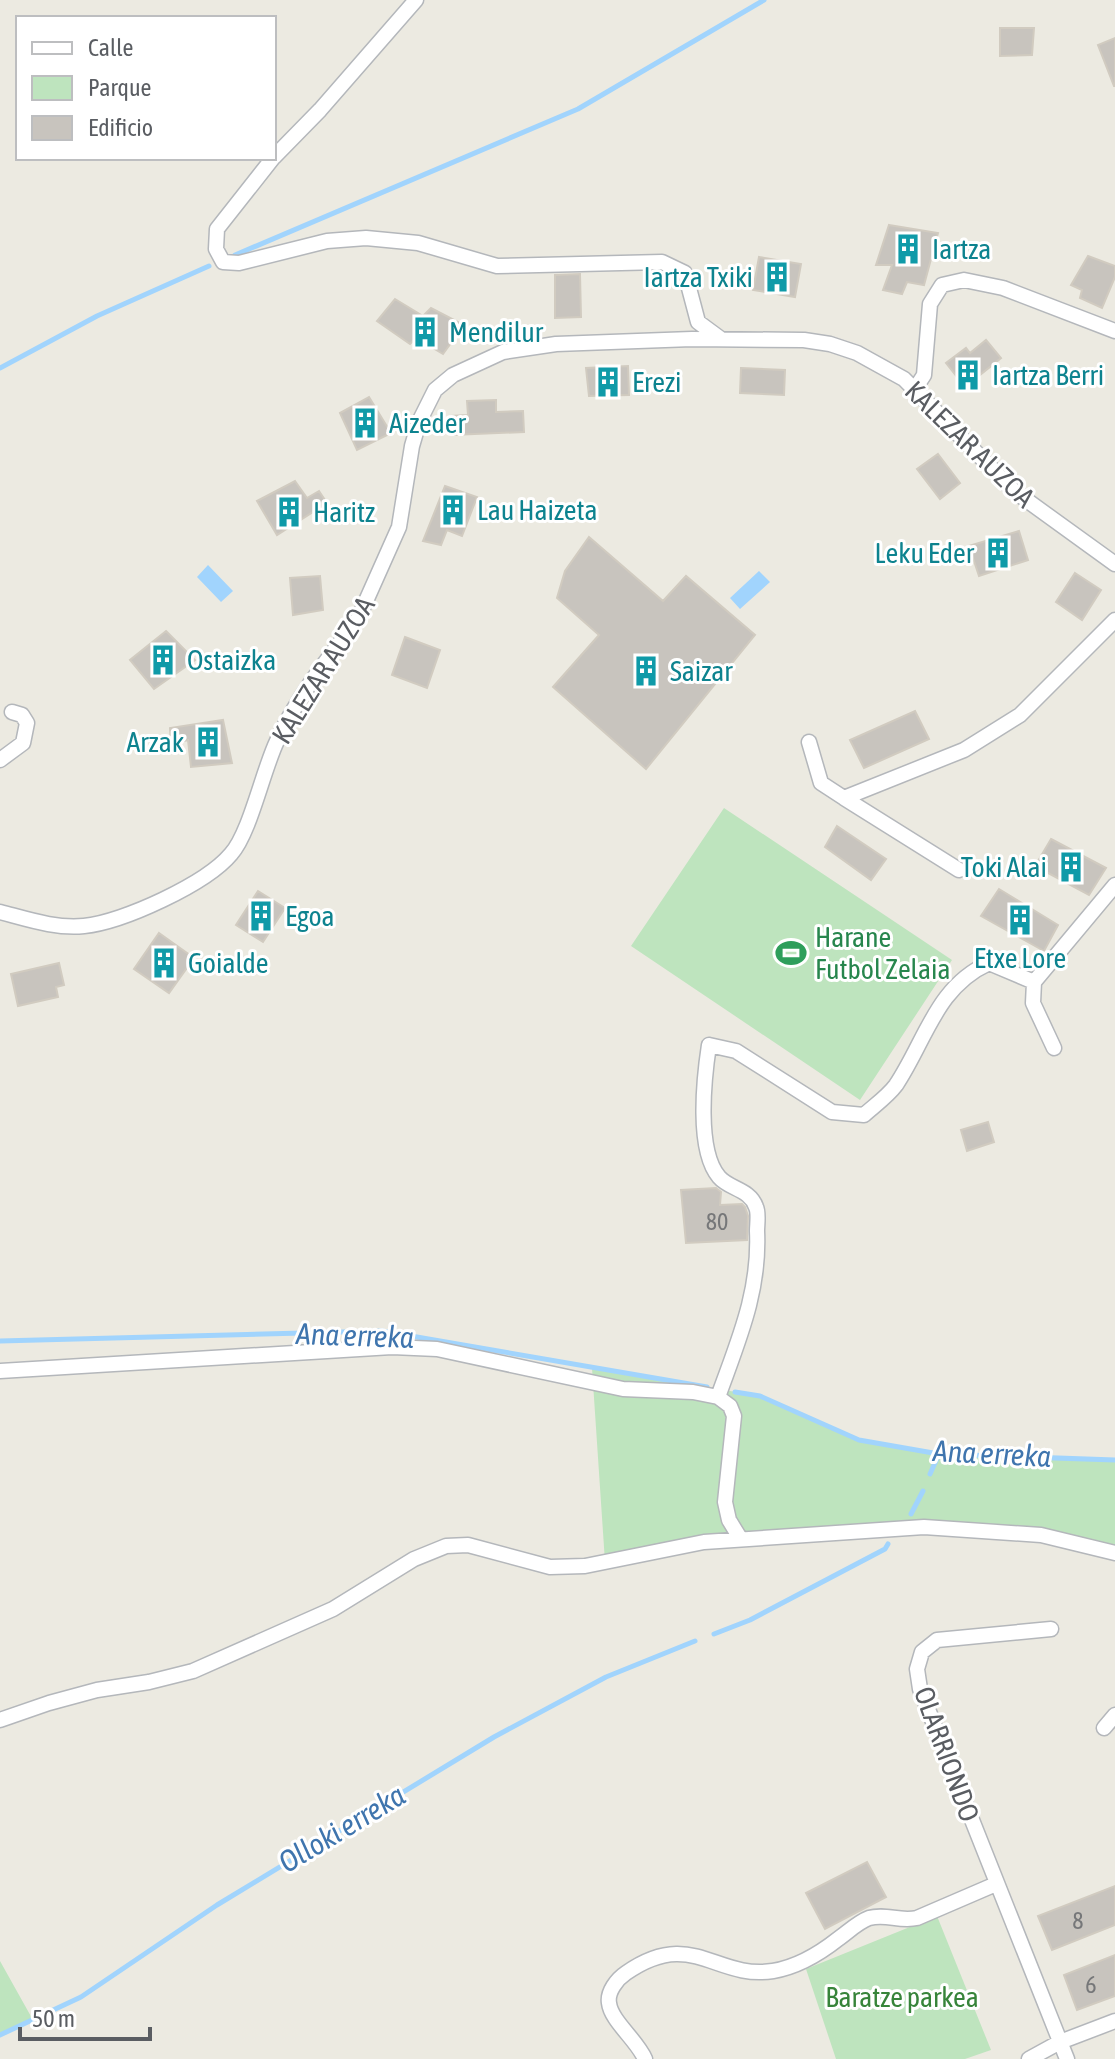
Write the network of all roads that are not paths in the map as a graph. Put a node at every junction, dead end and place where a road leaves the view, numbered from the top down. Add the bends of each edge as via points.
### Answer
1 (416, 0) edge
2 (276, 156) edge
3 (272, 160) edge
4 (1115, 331) edge
5 (721, 339) junction
6 (915, 389) junction
7 (1115, 564) edge
8 (1115, 620) edge
9 (12, 712) dead end
10 (809, 742) dead end
11 (0, 760) edge
12 (844, 798) junction
13 (959, 870) dead end
14 (1115, 885) edge
15 (0, 912) edge
16 (1034, 982) junction
17 (1054, 1048) dead end
18 (0, 1371) edge
19 (718, 1397) junction
20 (740, 1538) junction
21 (1115, 1553) edge
22 (1051, 1629) dead end
23 (1115, 1715) edge
24 (0, 1720) edge
25 (1104, 1728) dead end
26 (996, 1884) junction
27 (1115, 2021) edge
28 (1060, 2042) junction
29 (645, 2059) edge
30 (1029, 2059) edge
31 (1067, 2059) edge

1 - 2 street
3 - 5 street via 217,229 216,249 223,262 366,238 418,243 497,266 662,262 685,273 698,322
4 - 6 street via 1003,288 964,280 942,285 930,304 924,375
5 - 6 street, KALEZAR AUZOA via 830,344 883,367
5 - 15 street, KALEZAR AUZOA via 524,348 453,375 435,390 419,422 399,527 366,605 295,703 233,852 180,891 105,921 61,926
6 - 7 street, KALEZAR AUZOA via 1014,491
8 - 12 street via 1020,715 964,750
9 - 11 street via 27,723 23,743
10 - 12 street via 821,783
12 - 13 street
14 - 16 street
16 - 17 street via 1033,1003
16 - 19 street via 989,963 969,972 942,1001 894,1087 864,1115 832,1112 736,1051 709,1045 705,1144 719,1177 744,1191 756,1206 758,1255 751,1305
18 - 19 street via 392,1347 437,1349 623,1389
19 - 20 street via 734,1416 725,1502
20 - 21 street via 924,1527 1041,1535
20 - 24 street via 585,1566 550,1567 468,1545 446,1546 414,1559 333,1609 193,1671 61,1699
22 - 26 street, OLARRIONDO via 937,1640 922,1652 917,1669 920,1689
23 - 25 street
26 - 28 street, OLARRIONDO
26 - 29 street via 917,1918 869,1918 824,1950 772,1971 682,1954 646,1960 622,1976 609,2002
27 - 28 street
28 - 30 street
28 - 31 street, OLARRIONDO

